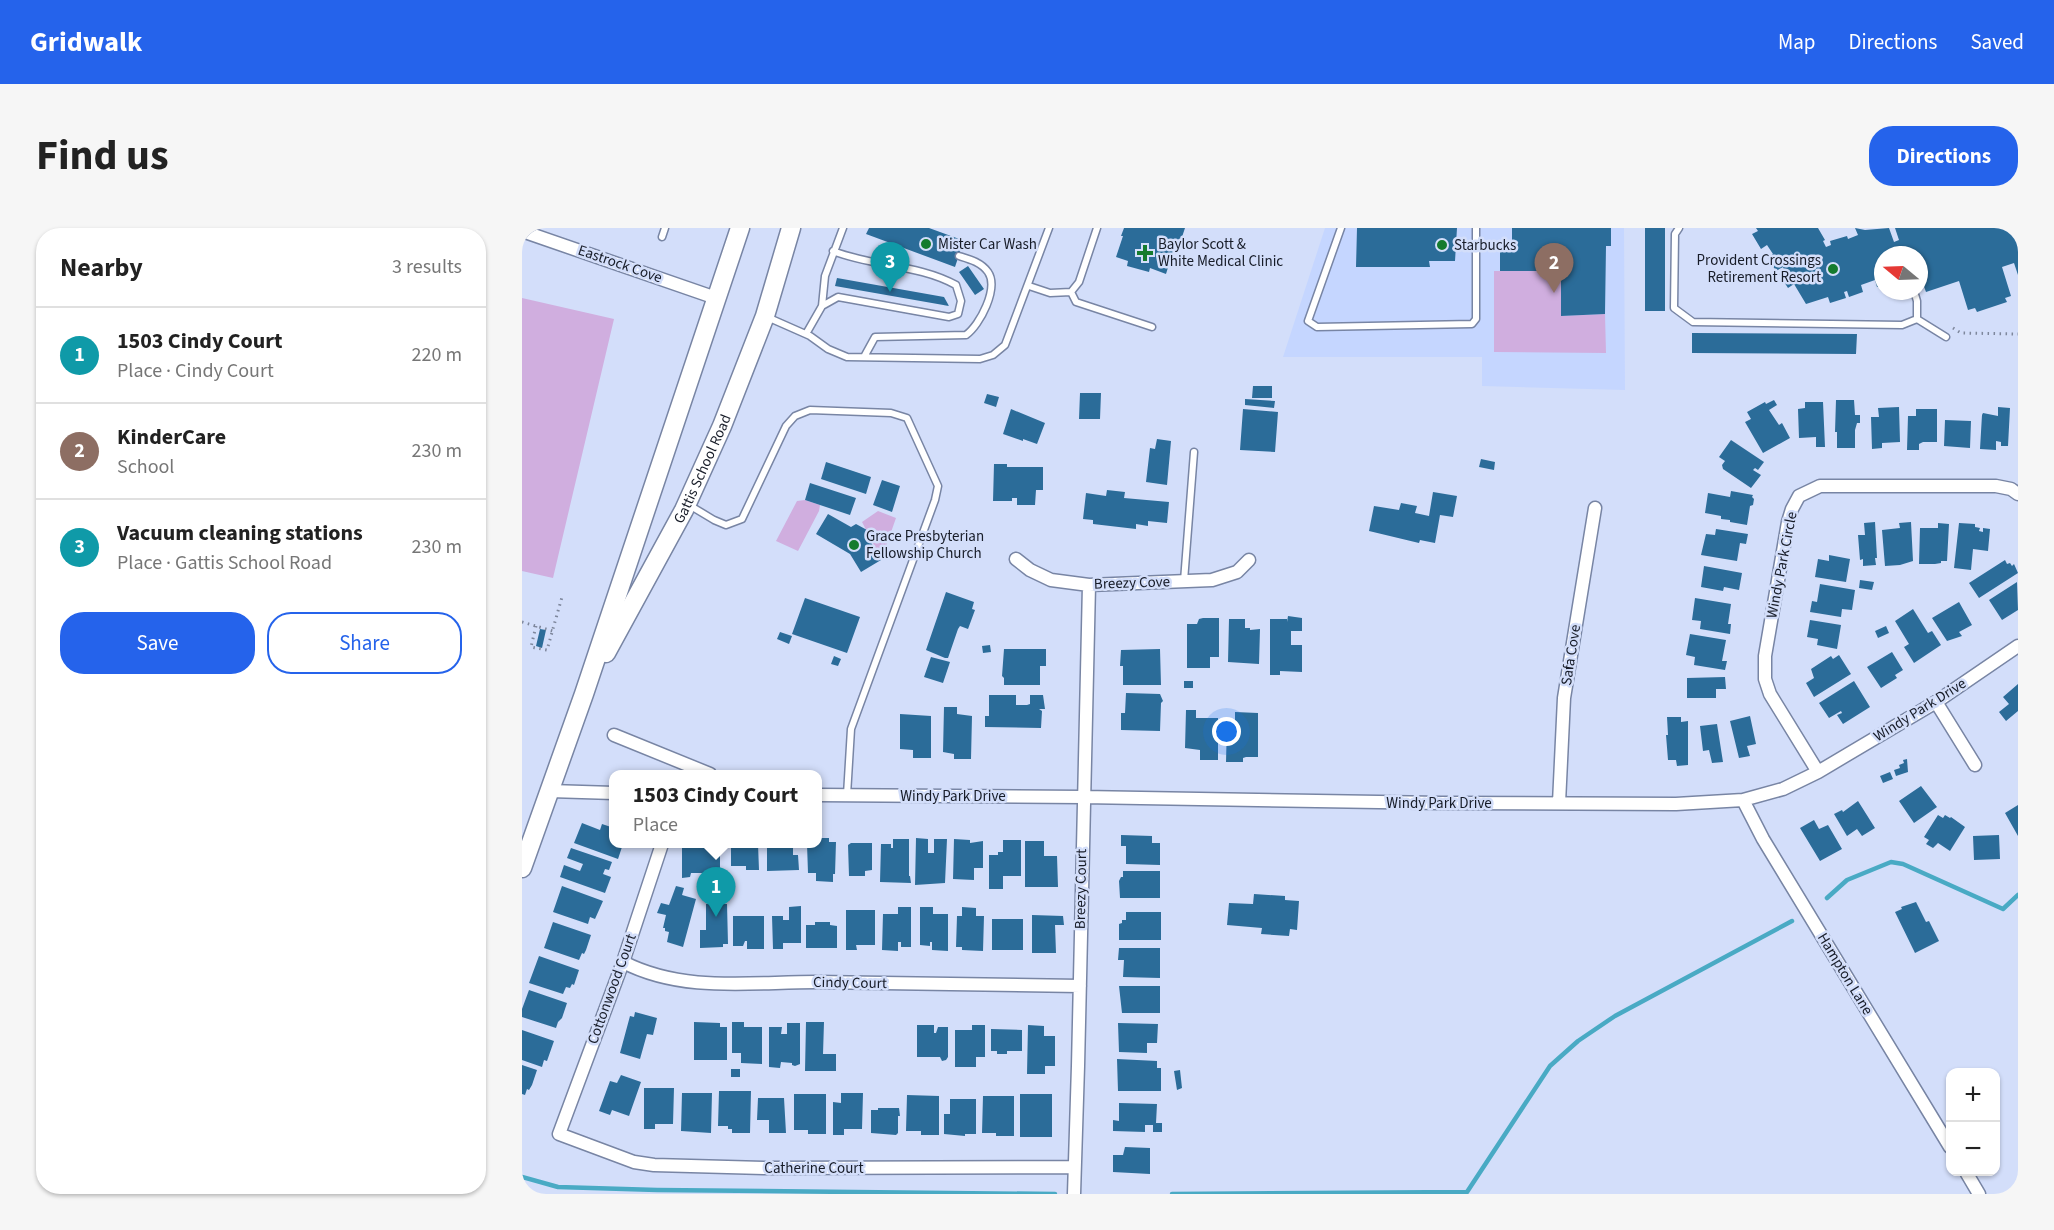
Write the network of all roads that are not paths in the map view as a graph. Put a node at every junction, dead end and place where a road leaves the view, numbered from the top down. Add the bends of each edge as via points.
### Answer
1 (665, 228) edge
2 (740, 228) edge
3 (791, 228) edge
4 (843, 228) edge
5 (1038, 228) edge
6 (1096, 228) edge
7 (1341, 228) edge
8 (1476, 228) edge
9 (1679, 228) edge
10 (1048, 230) edge
11 (522, 231) edge
12 (662, 237) dead end
13 (833, 251) junction
14 (959, 256) dead end
15 (1029, 286) junction
16 (1071, 292) junction
17 (716, 298) junction
18 (1917, 300) edge
19 (822, 306) junction
20 (765, 316) junction
21 (1917, 319) junction
22 (1152, 327) dead end
23 (806, 334) junction
24 (1946, 337) road end
25 (864, 357) junction
26 (1194, 452) dead end
27 (2018, 494) edge
28 (687, 504) junction
29 (1595, 508) dead end
30 (1016, 559) dead end
31 (1249, 560) dead end
32 (1184, 581) junction
33 (1089, 585) junction
34 (2018, 646) edge
35 (584, 694) junction
36 (1936, 702) junction
37 (614, 735) dead end
38 (1975, 765) dead end
39 (700, 770) edge
40 (1818, 772) junction
41 (550, 791) junction
42 (609, 793) edge
43 (822, 795) edge
44 (847, 796) junction
45 (1083, 797) junction
46 (1743, 800) junction
47 (1559, 803) junction
48 (660, 848) edge
49 (522, 868) edge
50 (623, 962) junction
51 (1080, 986) junction
52 (559, 1134) joint
53 (1946, 1140) edge
54 (1074, 1167) junction
55 (1968, 1176) edge
56 (1074, 1194) edge
57 (1979, 1194) edge

1 - 12 lane
2 - 17 main road, Gattis School Road
3 - 20 main road, Gattis School Road
4 - 13 lane
5 - 10 lane
6 - 16 lane via 1079,282
7 - 8 lane via 1308,321 1317,327 1472,324 1476,319
9 - 21 lane via 1675,234 1674,308 1693,321 1902,325
10 - 15 lane
11 - 17 street, Eastrock Cove
13 - 19 lane
13 - 19 lane via 937,275 956,285 961,301 958,314 950,317 838,297
14 - 25 lane via 980,264 989,272 992,283 974,329 966,335 875,337
15 - 16 lane via 1050,294
15 - 25 lane via 1005,345 993,355 980,359
16 - 22 lane via 1076,302
17 - 35 main road, Gattis School Road
18 - 21 lane
19 - 23 lane
20 - 23 lane
20 - 28 main road, Gattis School Road
21 - 24 lane
23 - 25 lane via 848,357
26 - 32 lane
27 - 40 street, Windy Park Circle via 1996,486 1901,485 1820,486 1799,496 1788,522 1768,631 1765,679 1770,694
28 - 35 main road, Gattis School Road
28 - 44 lane via 726,525 742,519 786,426 795,416 810,410 891,413 907,418 938,486 851,729
29 - 47 street, Safa Cove via 1564,698
30 - 33 street, Breezy Cove via 1051,580
31 - 32 street, Breezy Cove via 1237,572 1212,580
32 - 33 street, Breezy Cove
33 - 45 street, Breezy Court
34 - 36 street, Windy Park Drive
35 - 41 main road, Gattis School Road
36 - 38 street
36 - 40 street, Windy Park Drive
37 - 39 street
40 - 46 street, Windy Park Drive via 1783,789
41 - 42 street
41 - 49 main road, Gattis School Road
43 - 44 street, Windy Park Drive
44 - 45 street, Windy Park Drive
45 - 47 street, Windy Park Drive
45 - 51 street, Breezy Court
46 - 47 street, Windy Park Drive
46 - 53 street, Hampton Lane
48 - 50 street, Cottonwood Court
50 - 51 street, Cindy Court via 660,977 700,983
50 - 52 street, Cottonwood Court
51 - 54 street, Breezy Court
52 - 54 street, Catherine Court via 634,1162 654,1165
54 - 56 street, Breezy Court
55 - 57 street

